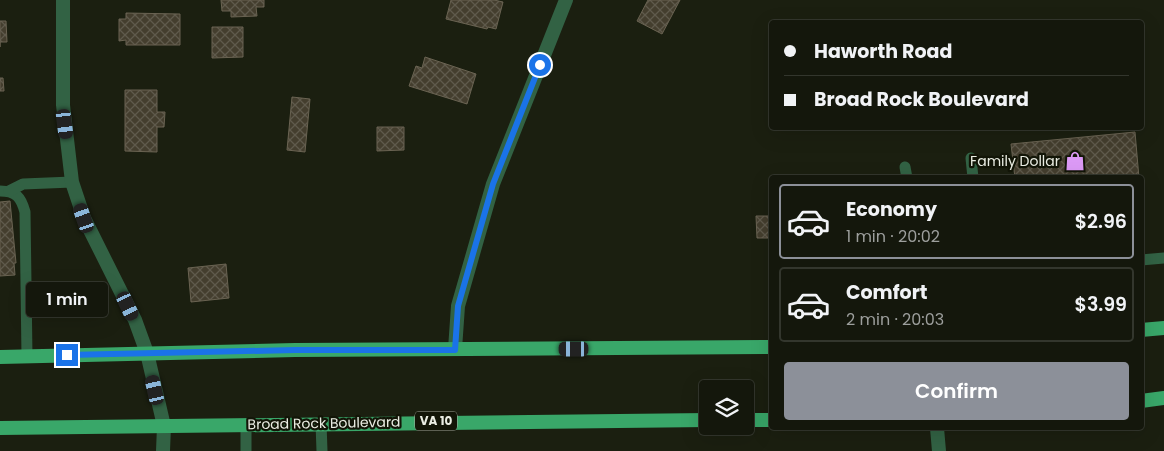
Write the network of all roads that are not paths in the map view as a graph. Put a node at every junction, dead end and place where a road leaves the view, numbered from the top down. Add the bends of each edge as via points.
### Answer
1 (63, 0) edge
2 (566, 0) edge
3 (971, 158) dead end
4 (973, 175) edge
5 (72, 182) junction
6 (4, 191) edge
7 (1164, 258) edge
8 (1144, 260) edge
9 (1164, 328) edge
10 (1144, 330) edge
11 (769, 346) edge
12 (455, 350) junction
13 (147, 353) junction
14 (27, 356) junction
15 (0, 357) edge
16 (1164, 398) edge
17 (1144, 401) edge
18 (699, 420) edge
19 (754, 420) edge
20 (769, 420) edge
21 (321, 423) junction
22 (246, 424) junction
23 (164, 426) junction
24 (0, 428) edge
25 (937, 430) edge
26 (163, 451) edge
27 (246, 451) edge
28 (322, 451) edge
29 (938, 451) edge

1 - 5 street via 63,105
2 - 12 street via 493,184 458,306
3 - 4 lane
5 - 6 lane via 23,184
5 - 13 street via 84,218 135,320
6 - 14 lane via 20,198 26,219
7 - 8 lane
9 - 10 main road
11 - 12 main road
12 - 13 main road
13 - 14 main road
13 - 23 street
14 - 15 main road
16 - 17 main road
18 - 21 main road, Broad Rock Boulevard / VA 10
19 - 20 main road
21 - 22 main road, Broad Rock Boulevard / VA 10
21 - 28 lane
22 - 23 main road, Broad Rock Boulevard / VA 10
22 - 27 lane
23 - 24 main road, Broad Rock Boulevard / VA 10
23 - 26 street
25 - 29 street

